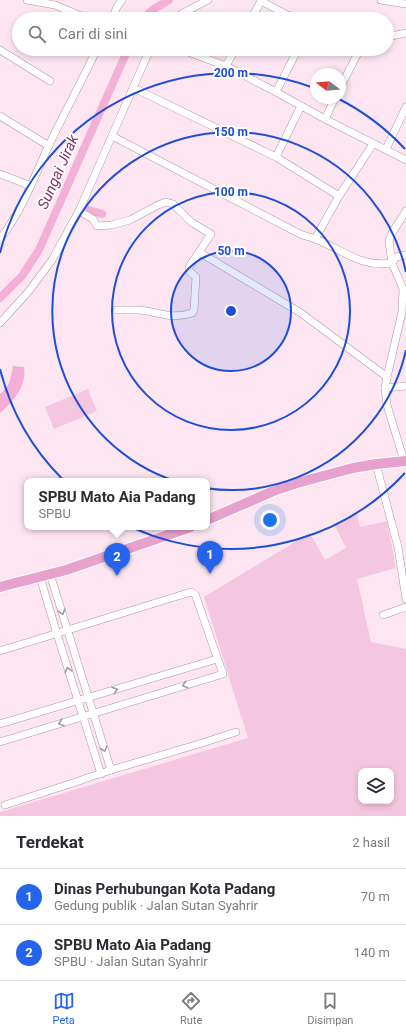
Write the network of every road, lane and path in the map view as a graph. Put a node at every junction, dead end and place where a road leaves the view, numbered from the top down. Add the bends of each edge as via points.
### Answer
1 (27, 0) edge
2 (122, 0) edge
3 (208, 0) edge
4 (381, 0) edge
5 (406, 4) edge
6 (72, 12) edge
7 (115, 12) edge
8 (184, 12) edge
9 (254, 12) edge
10 (281, 12) edge
11 (406, 33) edge
12 (394, 36) edge
13 (0, 50) edge
14 (94, 56) edge
15 (147, 56) edge
16 (199, 56) edge
17 (231, 56) edge
18 (294, 56) edge
19 (356, 56) edge
20 (226, 66) junction
21 (346, 76) edge
22 (50, 80) dead end
23 (138, 90) dead end
24 (276, 92) junction
25 (332, 104) edge
26 (301, 106) junction
27 (406, 107) edge
28 (0, 116) edge
29 (325, 119) junction
30 (112, 136) junction
31 (373, 144) junction
32 (49, 146) junction
33 (386, 150) junction
34 (276, 157) junction
35 (406, 160) edge
36 (0, 174) edge
37 (31, 186) junction
38 (339, 196) junction
39 (80, 210) junction
40 (406, 211) edge
41 (0, 239) edge
42 (315, 239) junction
43 (199, 252) junction
44 (406, 255) edge
45 (392, 263) junction
46 (117, 310) dead end
47 (404, 313) edge
48 (0, 323) edge
49 (387, 377) junction
50 (406, 386) edge
51 (385, 388) junction
52 (405, 461) edge
53 (376, 464) junction
54 (210, 519) edge
55 (183, 530) edge
56 (45, 576) junction
57 (0, 587) edge
58 (406, 599) edge
59 (406, 607) edge
60 (383, 616) dead end
61 (67, 630) junction
62 (57, 634) junction
63 (0, 652) edge
64 (217, 659) junction
65 (88, 698) junction
66 (78, 701) junction
67 (93, 714) junction
68 (83, 717) junction
69 (0, 724) edge
70 (236, 732) dead end
71 (0, 742) edge
72 (111, 770) junction
73 (101, 774) junction
74 (5, 805) dead end

1 - 6 street via 55,5
2 - 7 street
3 - 8 street
4 - 5 street
9 - 10 street via 260,1
11 - 12 street
13 - 22 street
14 - 32 street
15 - 30 street
16 - 20 street
17 - 20 street
18 - 24 street
19 - 21 street
20 - 24 street
23 - 34 street
24 - 26 street
25 - 29 street
26 - 29 street
26 - 34 street
27 - 33 street
28 - 32 street
29 - 31 street
30 - 39 street
30 - 42 street via 300,234
31 - 33 street
31 - 38 street
32 - 37 street
33 - 35 street
34 - 38 street
36 - 37 street
37 - 41 street
38 - 42 street
39 - 43 street via 93,219 97,226 130,220 166,202 173,204 191,222 211,234
39 - 48 street via 48,266
40 - 45 street via 388,240
42 - 45 street via 361,260 380,265
43 - 46 street via 189,267 196,277 192,313 173,316 140,310
43 - 49 street via 301,312
44 - 45 street via 396,257
45 - 47 street via 403,289
47 - 49 street
49 - 51 street
50 - 51 street
51 - 52 street via 387,406
52 - 53 main road
53 - 54 main road via 297,483
53 - 58 street via 398,547
55 - 56 main road
56 - 57 main road
56 -> 61 street
56 - 62 street
59 - 60 street
61 - 62 street
61 - 64 street via 191,592 195,594
61 - 65 street
62 - 63 street
66 -> 62 street
65 -> 64 street
64 -> 67 street via 223,674
65 - 66 street
65 - 67 street
66 - 68 street
66 - 69 street
67 - 68 street
67 -> 72 street
68 -> 71 street
68 - 73 street
70 - 72 street
72 - 73 street
73 - 74 street

